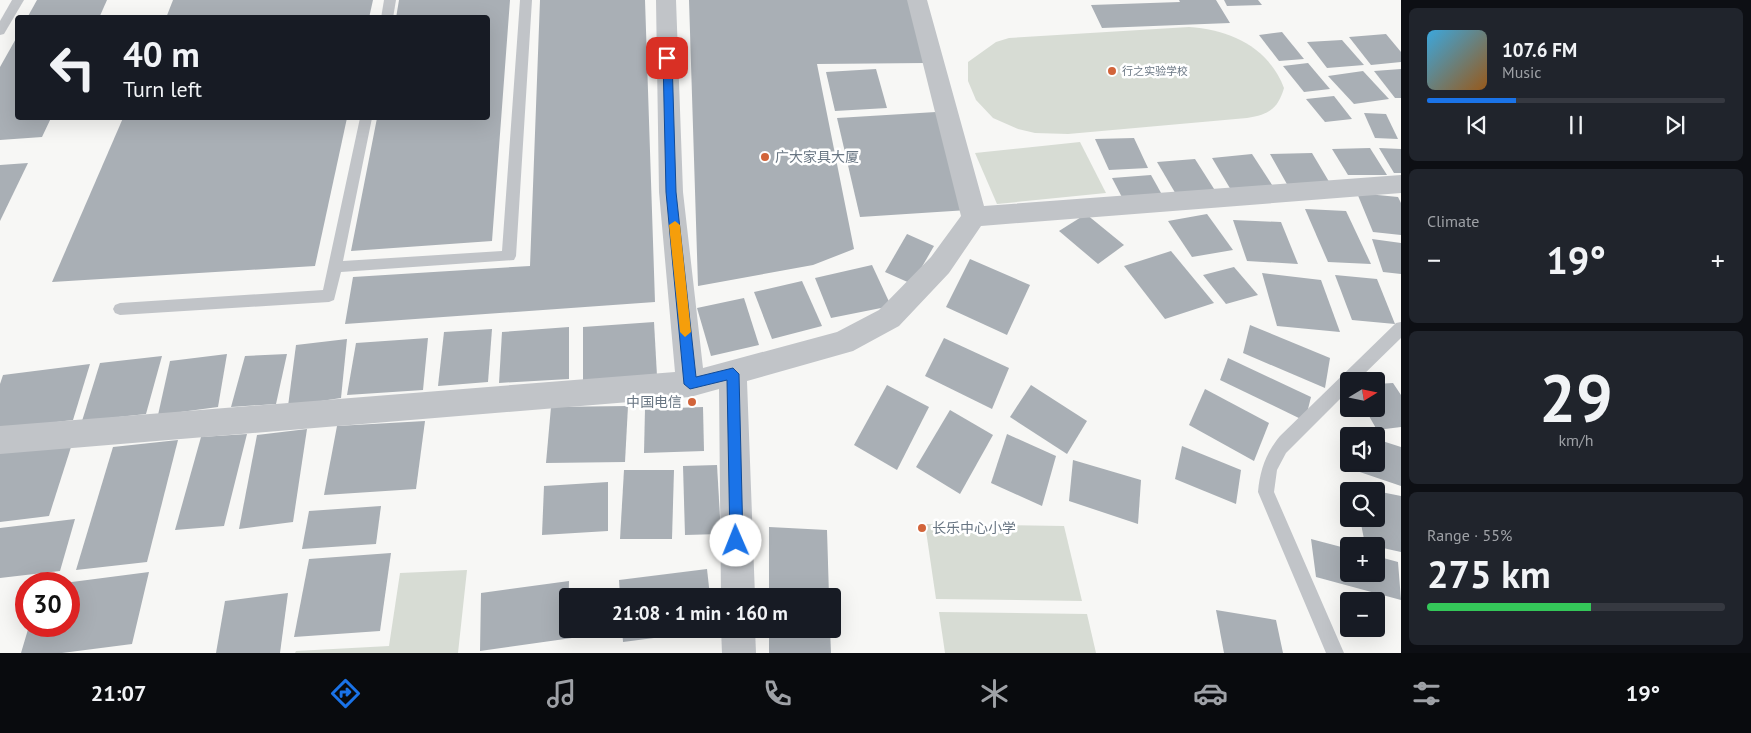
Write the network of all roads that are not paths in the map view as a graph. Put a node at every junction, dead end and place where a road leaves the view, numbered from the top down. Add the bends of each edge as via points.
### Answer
1 (18, 0) edge
2 (390, 0) edge
3 (526, 0) edge
4 (666, 0) edge
5 (917, 0) edge
6 (388, 15) edge
7 (0, 32) edge
8 (366, 120) edge
9 (1401, 184) edge
10 (974, 217) junction
11 (335, 267) junction
12 (120, 309) dead end
13 (1401, 328) edge
14 (733, 374) junction
15 (690, 384) junction
16 (0, 440) edge
17 (738, 588) edge
18 (738, 638) edge
19 (739, 653) edge
20 (1335, 653) edge

1 - 7 lane
2 - 6 lane
3 - 11 lane via 509,256
4 - 15 street via 671,192
5 - 10 street
8 - 11 lane
9 - 10 street
10 - 14 street via 940,265 889,318 843,342
11 - 12 lane via 329,296
13 - 20 lane via 1286,441 1271,460 1267,478 1266,492
14 - 15 street
14 - 17 street
15 - 16 street
18 - 19 street

